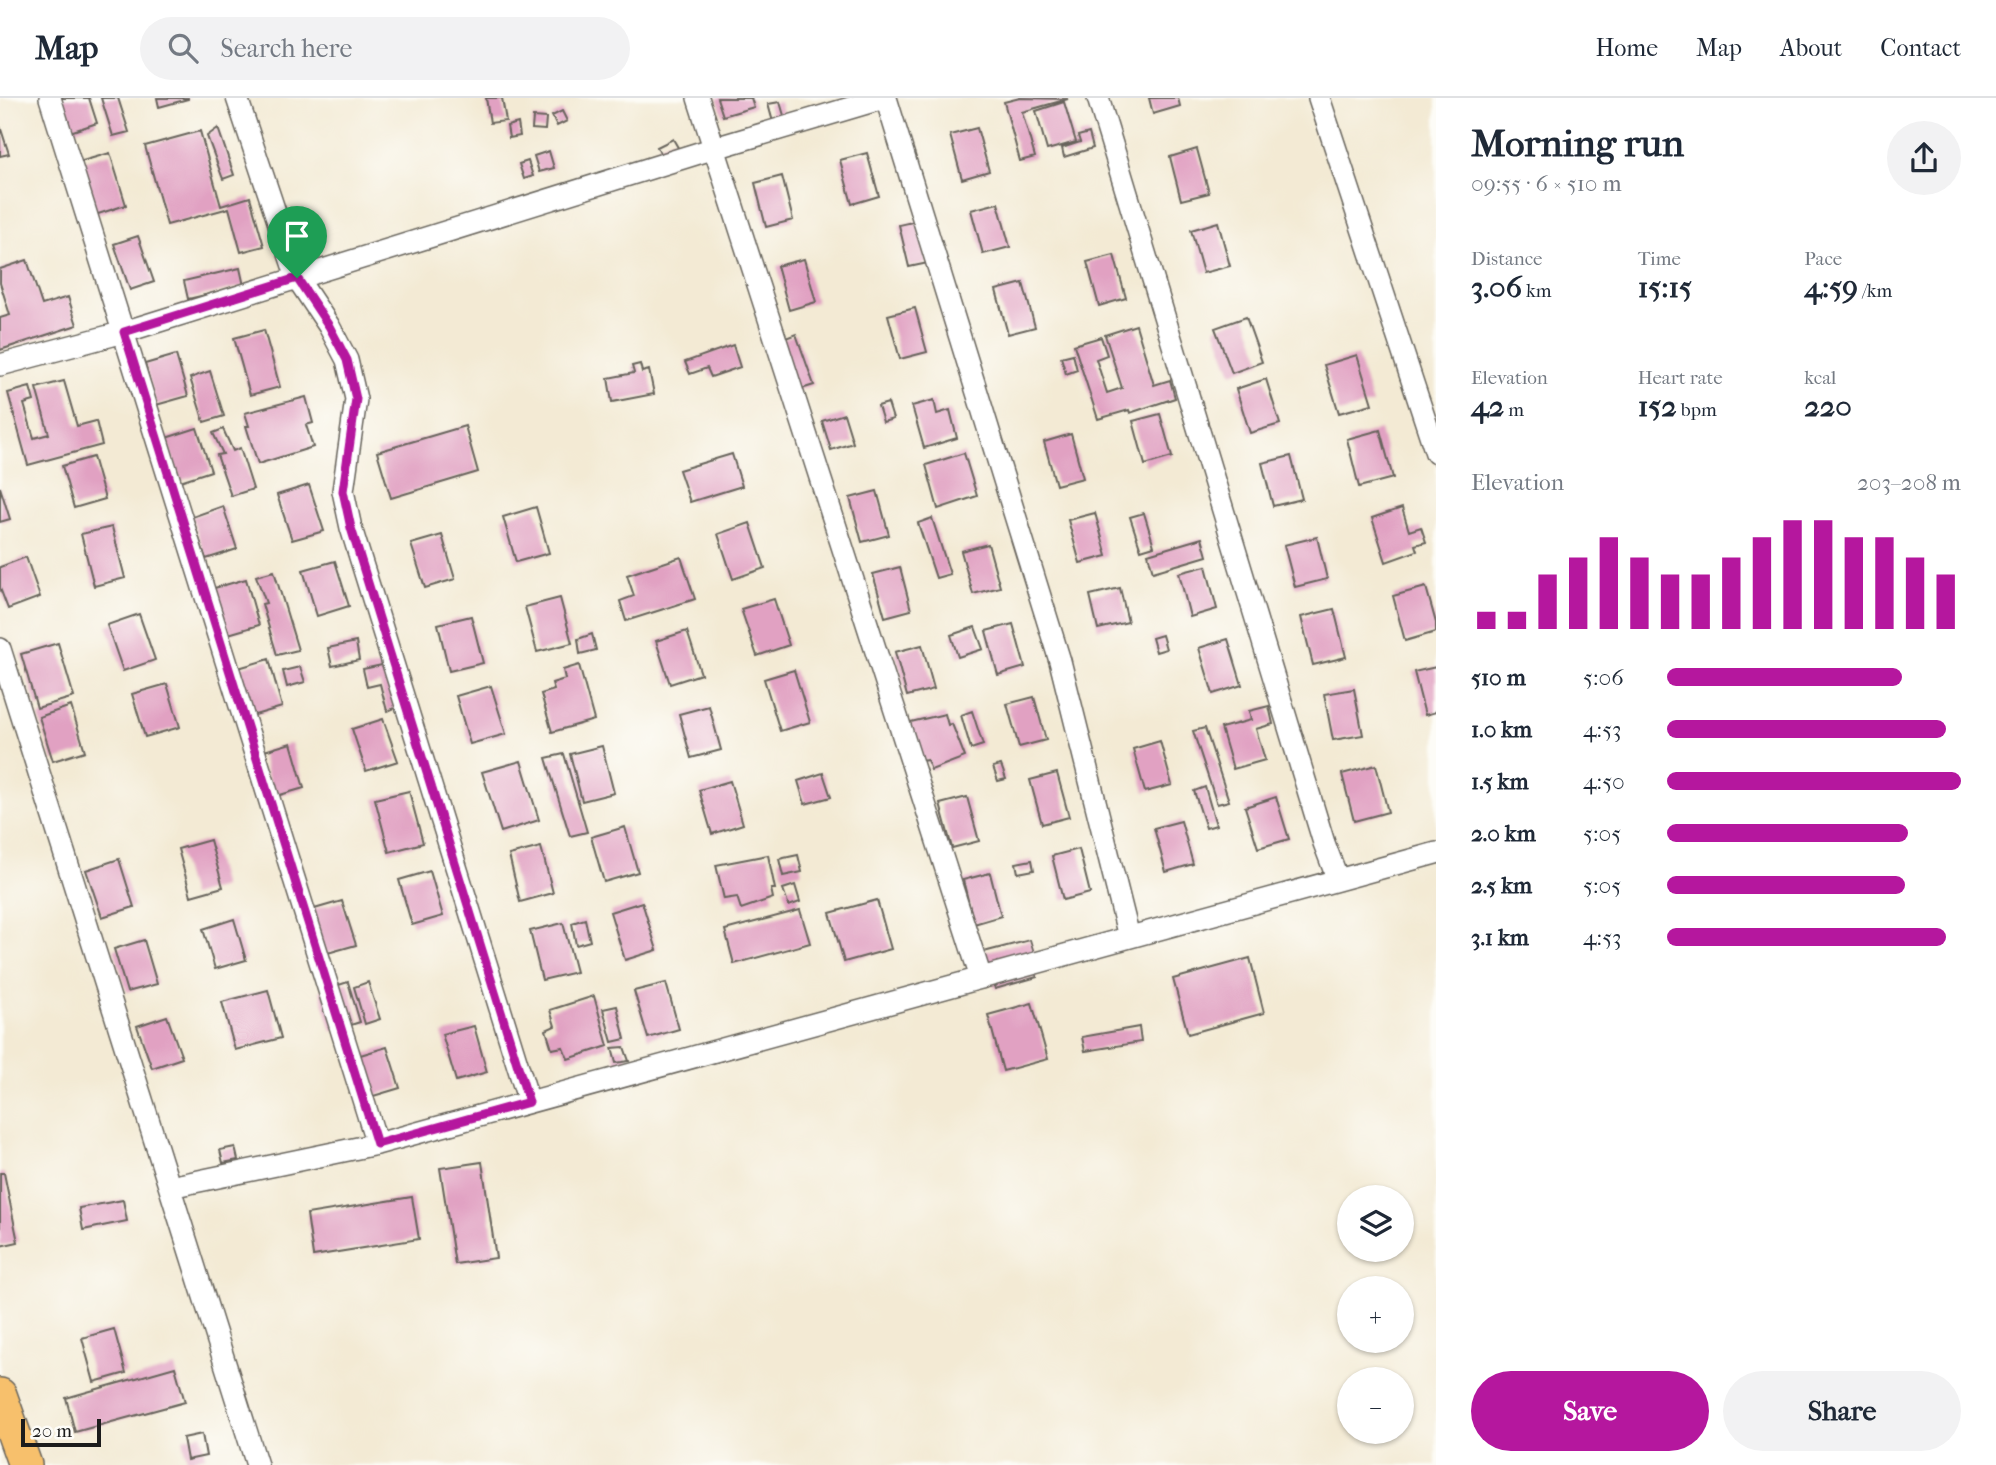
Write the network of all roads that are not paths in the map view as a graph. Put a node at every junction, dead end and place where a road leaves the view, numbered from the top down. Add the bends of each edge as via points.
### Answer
1 (50, 98) edge
2 (237, 98) edge
3 (698, 98) edge
4 (885, 98) edge
5 (1098, 98) edge
6 (1319, 98) edge
7 (715, 148) junction
8 (297, 278) junction
9 (124, 332) junction
10 (0, 365) edge
11 (1436, 453) edge
12 (0, 649) edge
13 (1436, 853) edge
14 (1338, 880) junction
15 (1129, 937) junction
16 (981, 978) junction
17 (529, 1102) junction
18 (377, 1144) junction
19 (170, 1187) junction
20 (0, 1395) edge
21 (25, 1465) edge
22 (257, 1465) edge

1 - 9 street
2 - 8 street
3 - 7 street
4 - 7 street
4 - 15 street via 1060,661
5 - 14 street
6 - 11 street
7 - 8 street
7 - 16 street
8 - 9 street
8 - 17 street via 347,360 356,399 343,491 351,528
9 - 10 street
9 - 18 street
12 - 19 street
13 - 14 street
14 - 15 street
15 - 16 street
16 - 17 street
17 - 18 street
18 - 19 street
19 - 22 street
20 - 21 main road

